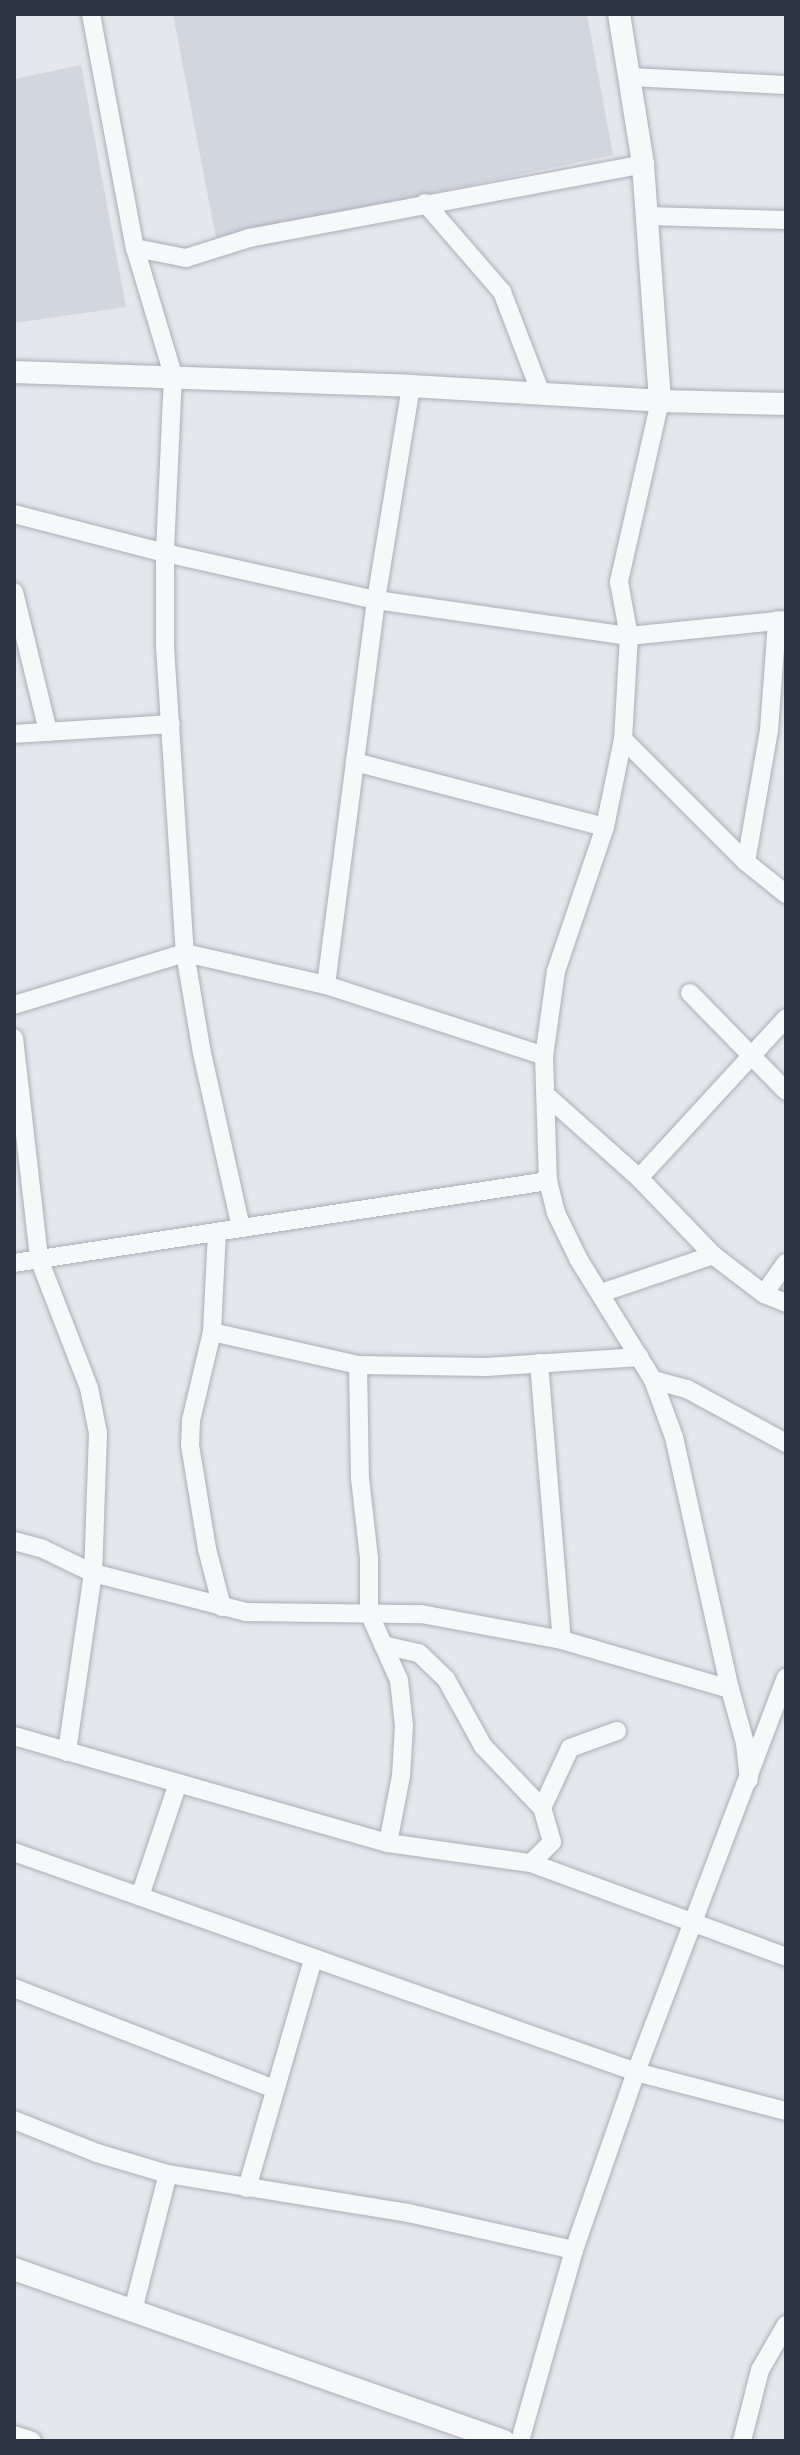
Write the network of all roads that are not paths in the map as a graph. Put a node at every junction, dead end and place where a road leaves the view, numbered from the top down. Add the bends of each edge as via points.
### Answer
1 (91, 14) edge
2 (619, 14) edge
3 (631, 77) junction
4 (786, 85) edge
5 (643, 164) junction
6 (425, 203) junction
7 (648, 216) junction
8 (786, 220) edge
9 (135, 248) junction
10 (14, 372) edge
11 (173, 375) junction
12 (411, 386) junction
13 (542, 396) junction
14 (660, 401) junction
15 (786, 404) edge
16 (14, 514) edge
17 (165, 553) junction
18 (14, 592) edge
19 (376, 600) junction
20 (782, 620) edge
21 (629, 636) junction
22 (171, 724) junction
23 (48, 732) junction
24 (778, 732) edge
25 (14, 734) edge
26 (623, 739) junction
27 (355, 762) junction
28 (605, 827) junction
29 (746, 862) junction
30 (786, 894) edge
31 (185, 953) junction
32 (326, 985) junction
33 (690, 993) dead end
34 (14, 1005) edge
35 (786, 1018) edge
36 (14, 1038) edge
37 (544, 1056) junction
38 (752, 1057) junction
39 (786, 1091) edge
40 (547, 1096) junction
41 (639, 1178) junction
42 (548, 1181) junction
43 (241, 1228) junction
44 (217, 1232) junction
45 (713, 1255) junction
46 (39, 1259) junction
47 (14, 1263) edge
48 (786, 1263) edge
49 (601, 1293) junction
50 (764, 1294) junction
51 (786, 1303) edge
52 (212, 1332) junction
53 (640, 1357) junction
54 (539, 1363) junction
55 (358, 1365) junction
56 (653, 1380) junction
57 (786, 1443) edge
58 (14, 1541) edge
59 (93, 1573) junction
60 (222, 1607) junction
61 (369, 1613) junction
62 (562, 1640) junction
63 (383, 1645) junction
64 (730, 1689) junction
65 (784, 1690) edge
66 (617, 1731) dead end
67 (14, 1736) edge
68 (67, 1752) junction
69 (749, 1780) junction
70 (178, 1783) junction
71 (542, 1808) junction
72 (388, 1843) junction
73 (14, 1852) edge
74 (531, 1863) junction
75 (140, 1896) junction
76 (692, 1925) junction
77 (786, 1957) edge
78 (313, 1959) junction
79 (14, 1988) edge
80 (636, 2072) junction
81 (274, 2089) junction
82 (786, 2111) edge
83 (14, 2120) edge
84 (168, 2174) junction
85 (247, 2188) junction
86 (574, 2250) junction
87 (14, 2269) edge
88 (133, 2310) junction
89 (786, 2325) edge
90 (14, 2435) edge
91 (32, 2441) edge
92 (504, 2441) edge
93 (520, 2441) edge
94 (742, 2441) edge

1 - 9 street
2 - 3 street
3 - 4 street
3 - 5 street
5 - 6 street
5 - 7 street
6 - 9 street via 249,238 186,258
6 - 13 street via 502,292
7 - 8 street
7 - 14 street
9 - 11 street
10 - 11 street
11 - 12 street
11 - 17 street
12 - 13 street
12 - 19 street
13 - 14 street
14 - 15 street
14 - 21 street via 620,569
16 - 17 street
17 - 19 street
17 - 22 street
18 - 23 street
19 - 21 street
19 - 27 street
20 - 21 street
20 - 24 street
21 - 26 street
22 - 23 street
22 - 31 street
23 - 25 street
24 - 29 street
26 - 28 street
26 - 29 street
27 - 28 street
27 - 32 street
28 - 37 street via 556,971
29 - 30 street
31 - 32 street
31 - 34 street
31 - 43 street
32 - 37 street
33 - 38 street
35 - 38 street
36 - 46 street
37 - 40 street
38 - 39 street
38 - 41 street
40 - 41 street
40 - 42 street
41 - 45 street
42 - 43 street
42 - 49 street via 556,1213
43 - 44 street
44 - 46 street
44 - 52 street
45 - 49 street
45 - 50 street
46 - 47 street
46 - 59 street via 89,1388 98,1433
48 - 50 street
49 - 53 street
50 - 51 street
52 - 55 street
52 - 60 street via 190,1445
53 - 54 street
53 - 56 street
54 - 55 street
54 - 62 street
55 - 61 street
56 - 57 street via 687,1389
56 - 64 street via 674,1437
58 - 59 street
59 - 60 street
59 - 68 street
60 - 61 street via 246,1612
61 - 62 street via 421,1614
61 - 63 street
62 - 64 street
63 - 71 street via 419,1653 446,1679 483,1746
63 - 72 street via 399,1680 404,1726
64 - 69 street
65 - 69 street
66 - 71 street via 570,1748
67 - 68 street
68 - 70 street
69 - 76 street
70 - 72 street
70 - 75 street
71 - 74 street via 552,1842
72 - 74 street
73 - 75 street
74 - 76 street
75 - 78 street
76 - 77 street
76 - 80 street
78 - 80 street
78 - 81 street
79 - 81 street
80 - 82 street
80 - 86 street
81 - 85 street
83 - 84 street
84 - 85 street
84 - 88 street
85 - 86 street via 408,2213
86 - 93 street
87 - 88 street
88 - 92 street
89 - 94 street via 760,2370
90 - 91 street

